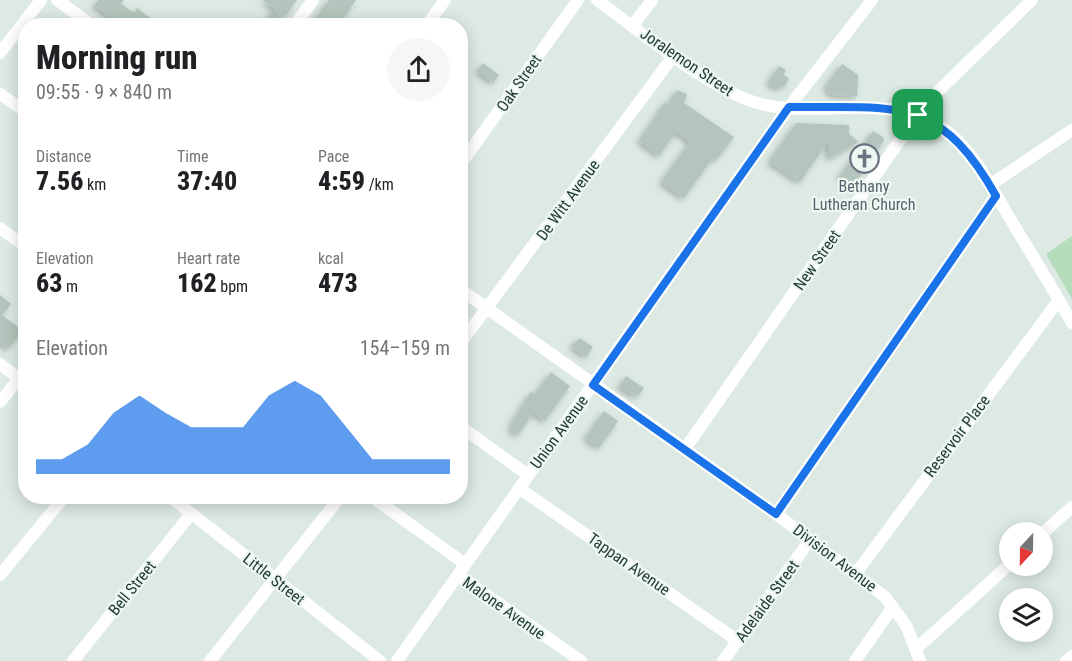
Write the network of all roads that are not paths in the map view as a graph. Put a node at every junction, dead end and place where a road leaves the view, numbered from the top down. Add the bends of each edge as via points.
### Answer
1 (41, 0) edge
2 (57, 0) edge
3 (312, 0) edge
4 (445, 0) edge
5 (578, 0) edge
6 (597, 0) edge
7 (652, 0) edge
8 (872, 0) edge
9 (1032, 0) edge
10 (27, 18) edge
11 (82, 18) edge
12 (300, 18) edge
13 (432, 18) edge
14 (633, 25) junction
15 (18, 30) edge
16 (0, 53) edge
17 (674, 55) junction
18 (0, 94) edge
19 (18, 106) edge
20 (789, 107) junction
21 (918, 115) junction
22 (1072, 130) edge
23 (468, 154) edge
24 (990, 185) junction
25 (996, 196) junction
26 (0, 228) edge
27 (18, 241) edge
28 (468, 295) edge
29 (1059, 300) junction
30 (488, 309) junction
31 (1072, 322) edge
32 (468, 334) edge
33 (0, 364) edge
34 (18, 375) edge
35 (18, 383) edge
36 (593, 385) junction
37 (0, 402) edge
38 (468, 432) edge
39 (685, 449) junction
40 (528, 476) junction
41 (519, 488) junction
42 (58, 504) edge
43 (179, 504) edge
44 (335, 504) edge
45 (382, 504) edge
46 (1072, 507) edge
47 (191, 514) junction
48 (776, 514) junction
49 (1053, 524) edge
50 (810, 540) junction
51 (465, 564) junction
52 (856, 573) junction
53 (999, 574) edge
54 (0, 575) edge
55 (458, 576) junction
56 (275, 579) junction
57 (893, 607) junction
58 (738, 641) junction
59 (917, 648) junction
60 (1072, 656) edge
61 (73, 661) edge
62 (210, 661) edge
63 (380, 661) edge
64 (397, 661) edge
65 (581, 661) edge
66 (723, 661) edge
67 (855, 661) edge
68 (920, 661) edge
69 (1066, 661) edge

1 - 10 street
2 - 11 street
3 - 12 street
4 - 13 street
5 - 23 street, Oak Street
6 - 14 street, Joralemon Street
7 - 14 street
8 - 20 street, Union Avenue
9 - 21 street, New Street via 934,94
14 - 17 street, Joralemon Street
15 - 16 street
17 - 20 street, Joralemon Street via 731,93 768,106
17 - 30 street, De Witt Avenue
18 - 19 street
20 - 21 street, Joralemon Street via 891,109
20 - 36 street, Union Avenue
21 - 24 street, Joralemon Street via 955,138
21 - 39 street, New Street
22 - 24 street
24 - 25 street, Joralemon Street
25 - 29 street, Joralemon Street
25 - 48 street
26 - 27 street
28 - 30 street, Division Avenue
29 - 31 street, Joralemon Street
29 - 52 street, Reservoir Place
30 - 32 street, De Witt Avenue
30 - 36 street, Division Avenue
33 - 34 street
35 - 37 street
36 - 39 street, Division Avenue
36 - 40 street, Union Avenue
38 - 40 street
39 - 48 street, Division Avenue
40 - 41 street, Union Avenue
41 - 51 street, Union Avenue
41 - 58 street, Tappan Avenue
42 - 54 street
43 - 47 street, Little Street
44 - 56 street
45 - 51 street, Malone Avenue
46 - 49 street
47 - 56 street, Little Street
47 - 61 street, Bell Street
48 - 50 street, Division Avenue
50 - 52 street, Division Avenue
50 - 58 street, Adelaide Street
51 - 55 street, Union Avenue
52 - 57 street, Division Avenue
53 - 59 street
55 - 64 street, Union Avenue
55 - 65 street, Malone Avenue
56 - 62 street
56 - 63 street, Little Street
57 - 59 street, Division Avenue
57 - 67 street
58 - 66 street, Adelaide Street
59 - 68 street, Division Avenue
60 - 69 street

